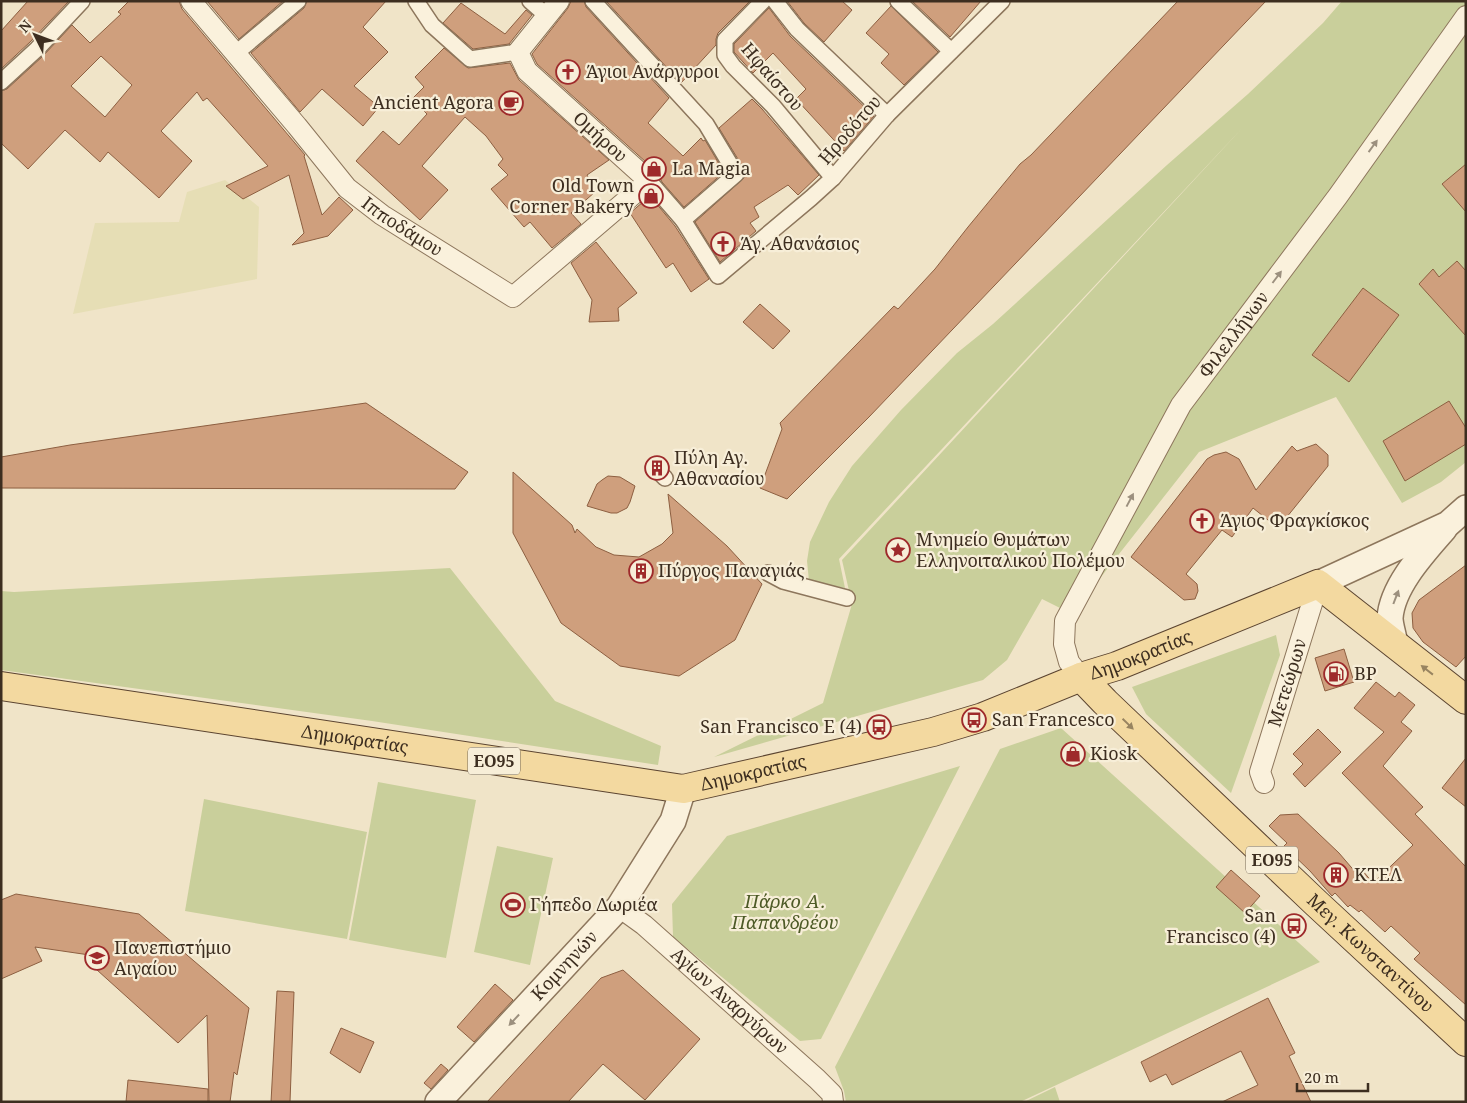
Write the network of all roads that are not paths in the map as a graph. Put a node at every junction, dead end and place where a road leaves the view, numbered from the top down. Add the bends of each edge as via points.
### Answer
1 (82, 1) edge
2 (191, 1) edge
3 (298, 1) edge
4 (416, 1) edge
5 (530, 1) edge
6 (593, 1) edge
7 (763, 1) edge
8 (775, 1) edge
9 (898, 1) edge
10 (1002, 1) edge
11 (553, 9) edge
12 (1466, 16) edge
13 (952, 51) junction
14 (518, 52) junction
15 (235, 54) junction
16 (1, 82) edge
17 (887, 115) junction
18 (834, 178) junction
19 (649, 181) junction
20 (683, 220) junction
21 (718, 276) joint
22 (1457, 516) edge
23 (768, 574) dead end
24 (1318, 584) junction
25 (847, 598) dead end
26 (1395, 644) junction
27 (1081, 677) junction
28 (1, 686) edge
29 (1466, 700) edge
30 (1264, 783) dead end
31 (683, 789) junction
32 (618, 907) junction
33 (1465, 1041) edge
34 (438, 1102) edge
35 (833, 1102) edge

1 - 16 street
2 - 15 street, Ιπποδάμου
3 - 15 street
4 - 14 street via 432,25 470,60
5 - 11 street
6 - 20 street via 706,124 736,174
7 - 18 street, Ηφαίστου via 725,40 725,55
8 - 17 street via 797,28
9 - 13 street
10 - 13 street, Ηροδότου
11 - 14 street
27 -> 12 street, Φιλελλήνων via 1066,653 1065,621 1181,405 1338,196
13 - 17 street, Ηροδότου
14 - 19 street, Ομήρου via 527,71
15 - 19 street, Ιπποδάμου via 347,188 382,215 513,297
17 - 18 street, Ηροδότου
18 - 21 street, Ηροδότου
19 - 20 street, Ομήρου
20 - 21 street, Ομήρου
22 - 24 street, Δημοκρατίας
26 -> 22 street via 1390,618 1402,584 1413,566
23 - 25 street via 783,582
24 - 26 main road
24 - 27 main road, Δημοκρατίας / ΕΟ95 via 1117,666
24 - 30 street, Μετεώρων via 1260,772
29 -> 26 main road
27 - 31 main road, Δημοκρατίας / ΕΟ95 via 983,717 934,732
27 -> 33 main road, Μεγ. Κωνσταντίνου / ΕΟ95
28 - 31 main road, Δημοκρατίας / ΕΟ95
31 - 32 street, Κομνηνών via 673,821
32 -> 34 street, Κομνηνών
32 - 35 street, Αγίων Αναργύρων via 644,925 817,1079 832,1094

